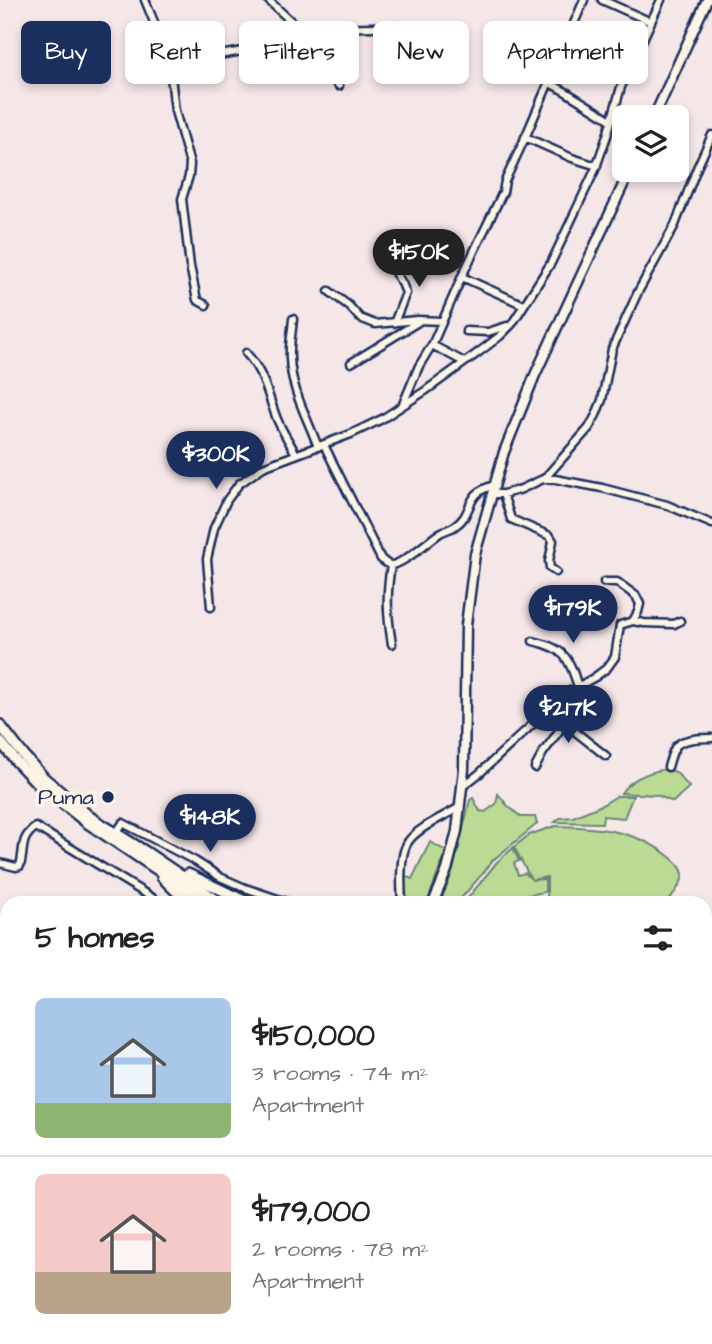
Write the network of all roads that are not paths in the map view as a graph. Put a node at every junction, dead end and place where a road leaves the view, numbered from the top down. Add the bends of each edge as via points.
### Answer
1 (145, 0) edge
2 (268, 0) edge
3 (584, 0) edge
4 (602, 0) edge
5 (661, 0) edge
6 (707, 0) edge
7 (154, 21) edge
8 (291, 21) edge
9 (575, 21) edge
10 (651, 22) junction
11 (172, 84) edge
12 (547, 84) edge
13 (552, 84) edge
14 (659, 105) edge
15 (611, 120) junction
16 (712, 135) edge
17 (525, 137) junction
18 (597, 166) junction
19 (624, 182) edge
20 (394, 250) dead end
21 (462, 276) junction
22 (329, 291) dead end
23 (206, 305) dead end
24 (524, 305) junction
25 (293, 319) dead end
26 (420, 321) junction
27 (442, 321) junction
28 (394, 323) junction
29 (512, 324) junction
30 (466, 331) dead end
31 (432, 345) junction
32 (246, 353) dead end
33 (464, 362) junction
34 (351, 363) dead end
35 (403, 405) junction
36 (321, 446) junction
37 (296, 454) junction
38 (544, 479) junction
39 (494, 489) junction
40 (503, 494) junction
41 (712, 524) edge
42 (391, 565) junction
43 (556, 572) dead end
44 (604, 582) dead end
45 (211, 607) dead end
46 (633, 621) junction
47 (680, 621) dead end
48 (533, 640) dead end
49 (393, 644) dead end
50 (578, 687) junction
51 (548, 710) junction
52 (564, 724) junction
53 (0, 725) edge
54 (712, 738) edge
55 (0, 741) edge
56 (606, 756) dead end
57 (668, 767) dead end
58 (535, 768) dead end
59 (462, 787) junction
60 (460, 807) junction
61 (116, 833) junction
62 (152, 839) junction
63 (144, 855) junction
64 (0, 863) edge
65 (149, 896) edge
66 (182, 896) edge
67 (198, 896) edge
68 (210, 896) edge
69 (233, 896) edge
70 (269, 896) edge
71 (402, 896) edge
72 (436, 896) edge

1 - 7 street
2 - 8 street
3 - 9 street
4 - 10 street
5 - 10 street
6 - 14 main road
10 - 15 street
11 - 23 street via 190,164 182,199 190,266 197,300
12 - 17 street
13 - 15 street
15 - 18 street
16 - 38 street via 675,225 612,349 596,415
17 - 18 street
17 - 21 street
18 - 24 street via 551,263
19 - 39 main road via 535,375
20 - 28 street via 391,267 406,293
21 - 24 street
21 - 27 street
22 - 28 street via 365,321
24 - 29 street
25 - 36 street via 291,370 299,402
26 - 27 street
26 - 28 street
26 - 34 street
27 - 31 street
29 - 30 street via 488,332
29 - 33 street
31 - 33 street
31 - 35 street
32 - 37 street via 259,369
33 - 35 street
35 - 36 street
36 - 37 street
36 - 42 street via 381,559
37 - 45 street via 263,467 239,484 227,500 214,527 207,559
38 - 40 street
38 - 41 street via 667,505
39 - 40 street
39 - 42 street via 478,492 454,527
39 - 59 main road via 475,554 466,625
40 - 43 street via 511,519 550,536 550,568
42 - 49 street via 387,615
44 - 46 street via 617,582 636,596 640,604
46 - 47 street
46 - 50 street via 621,625 615,657 607,668
48 - 50 street via 553,645 564,656
50 - 51 street
51 - 52 street
51 - 59 street
52 - 56 street
52 - 58 street
53 - 61 highway via 44,778
54 - 57 street via 678,744
55 - 63 highway via 38,784 86,822
59 - 60 main road
60 - 71 street via 414,834 407,843
60 - 72 main road via 447,870
61 - 62 street via 123,823
61 - 63 highway
62 - 63 street
62 - 70 street via 220,877
63 - 66 highway
63 - 67 highway
63 - 68 highway
63 - 69 highway
64 - 65 street via 20,866 23,842 36,827

